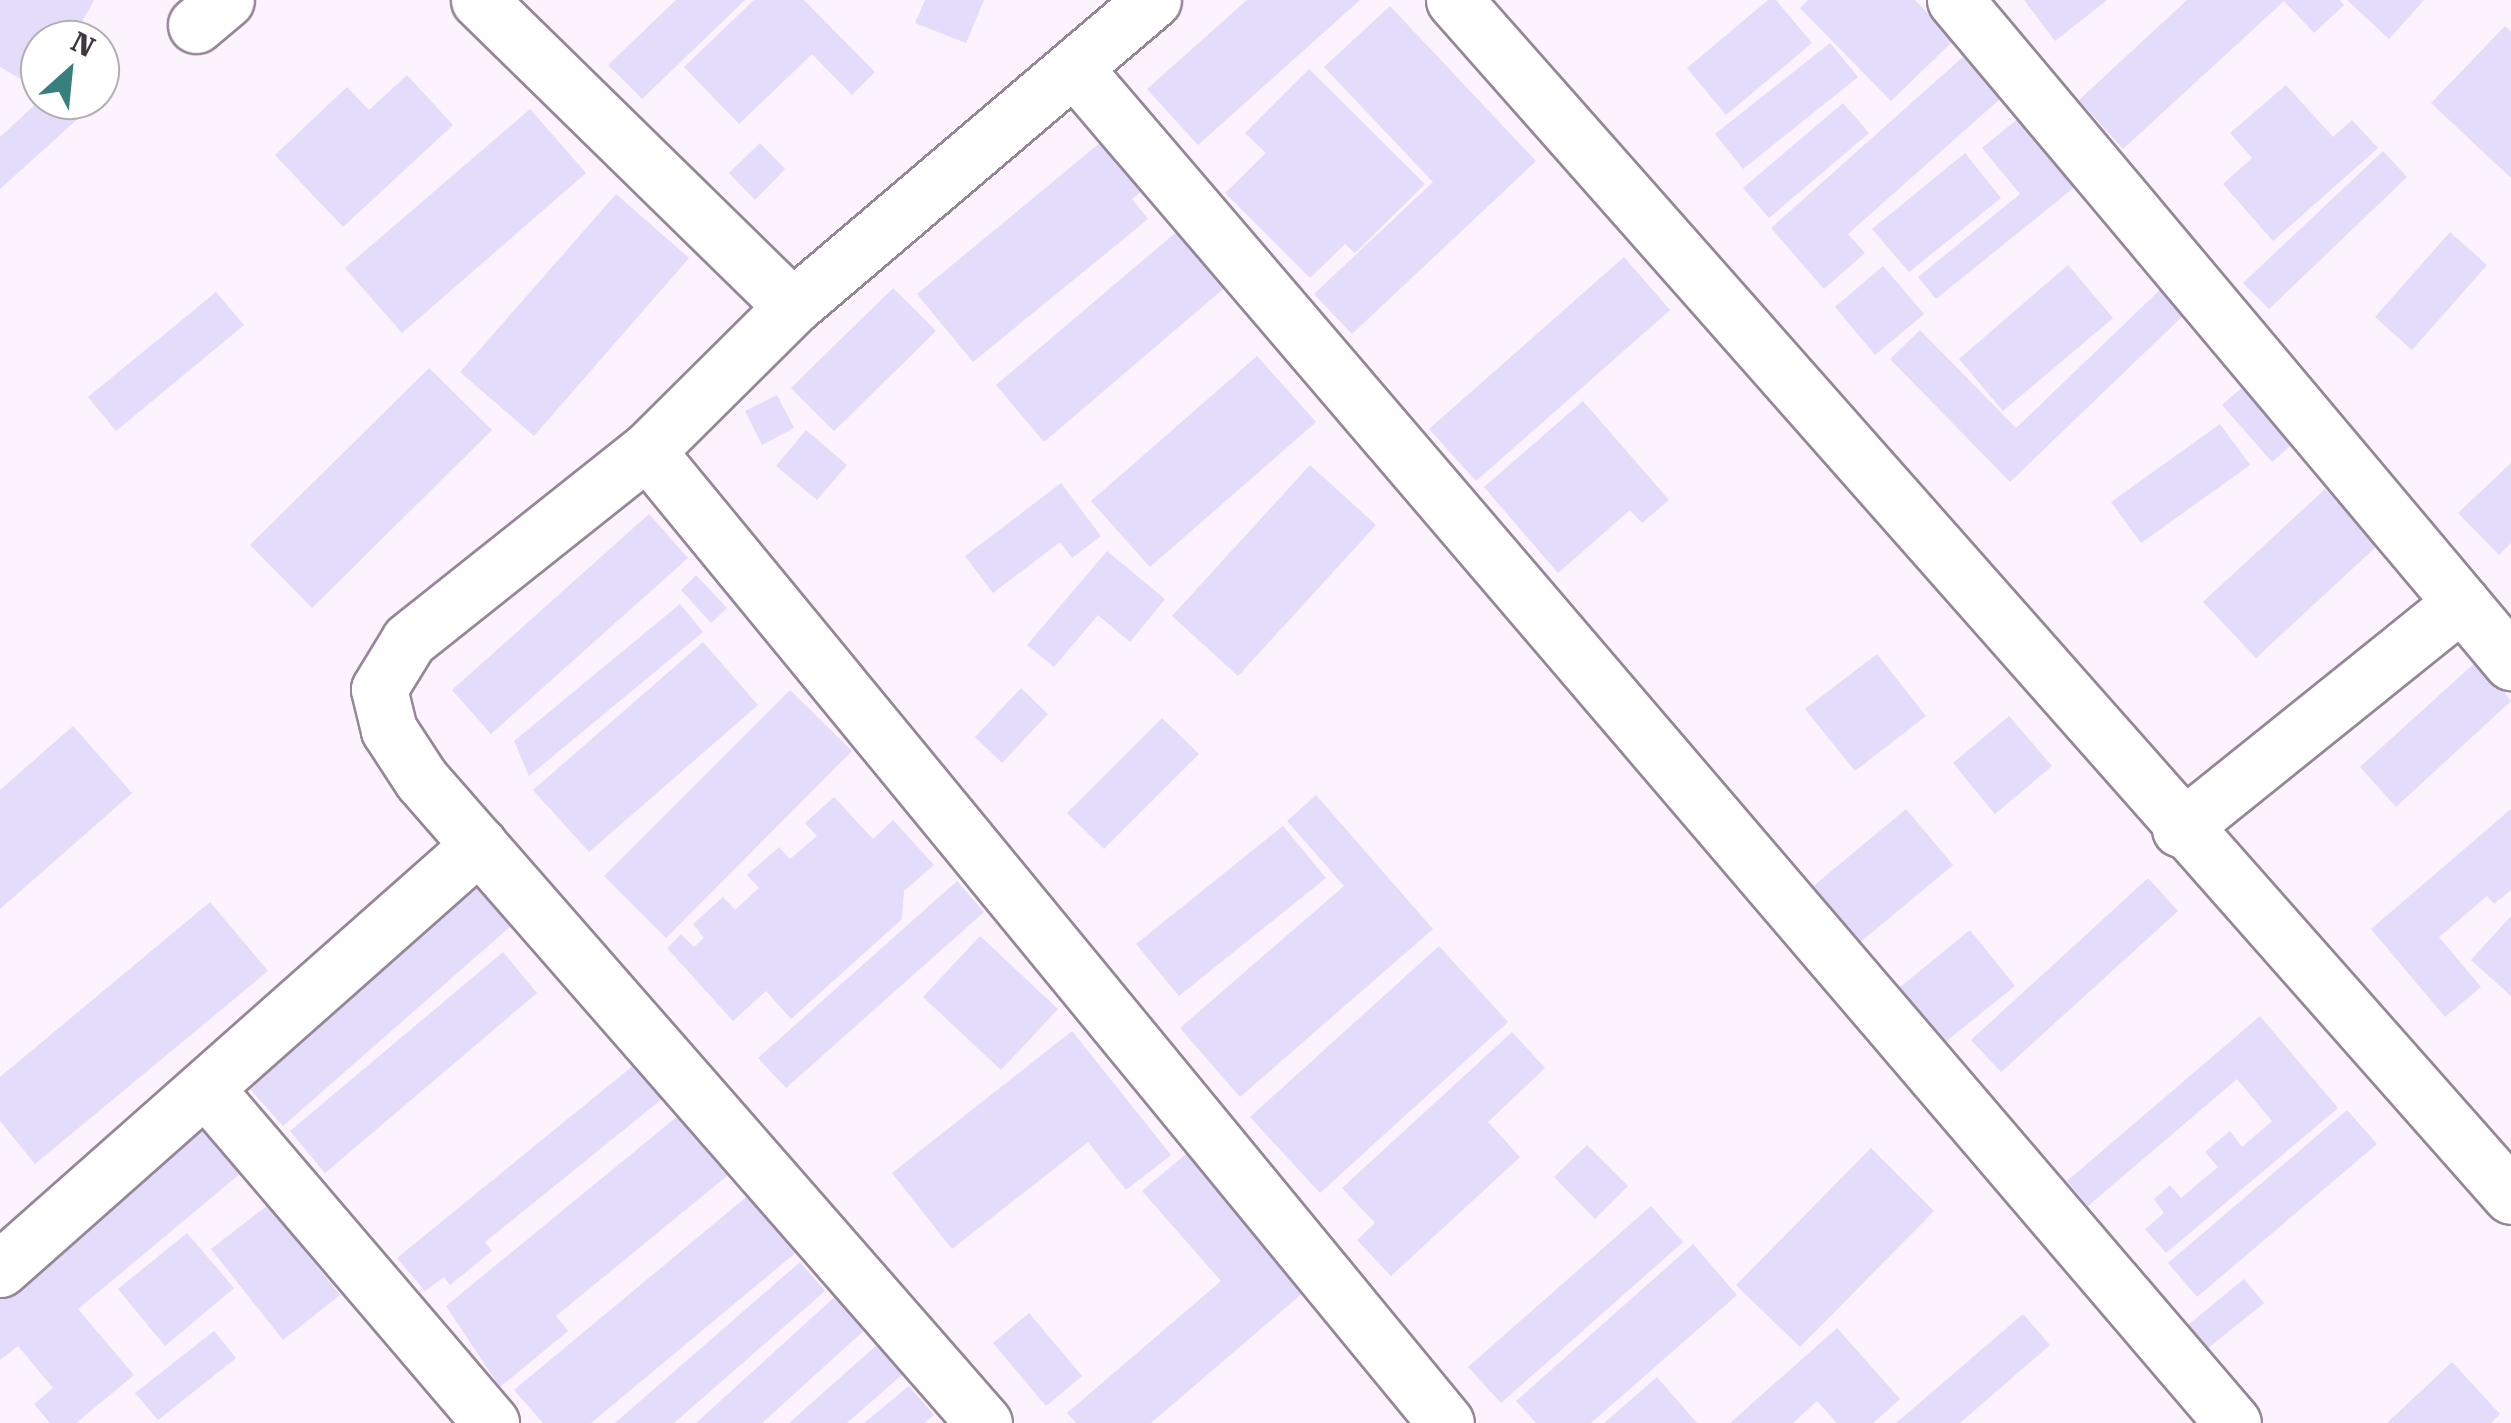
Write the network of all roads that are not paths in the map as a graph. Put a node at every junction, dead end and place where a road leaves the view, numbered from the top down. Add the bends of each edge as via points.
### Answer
1 (478, 0) edge
2 (1154, 0) edge
3 (1454, 0) edge
4 (1955, 0) edge
5 (1074, 68) junction
6 (792, 307) junction
7 (647, 451) junction
8 (2461, 603) junction
9 (2511, 662) edge
10 (2180, 829) junction
11 (479, 846) junction
12 (206, 1089) junction
13 (2511, 1196) edge
14 (0, 1269) edge
15 (490, 1423) edge
16 (984, 1423) edge
17 (1446, 1423) edge
18 (2233, 1423) edge

1 - 6 street
2 - 5 street
3 - 10 street
4 - 8 street
5 - 6 street
5 - 18 street
6 - 7 street
7 - 11 street via 409,640 379,689 389,730 420,779
7 - 17 street
8 - 9 street
8 - 10 street
10 - 13 street
11 - 12 street
11 - 16 street
12 - 14 street
12 - 15 street

